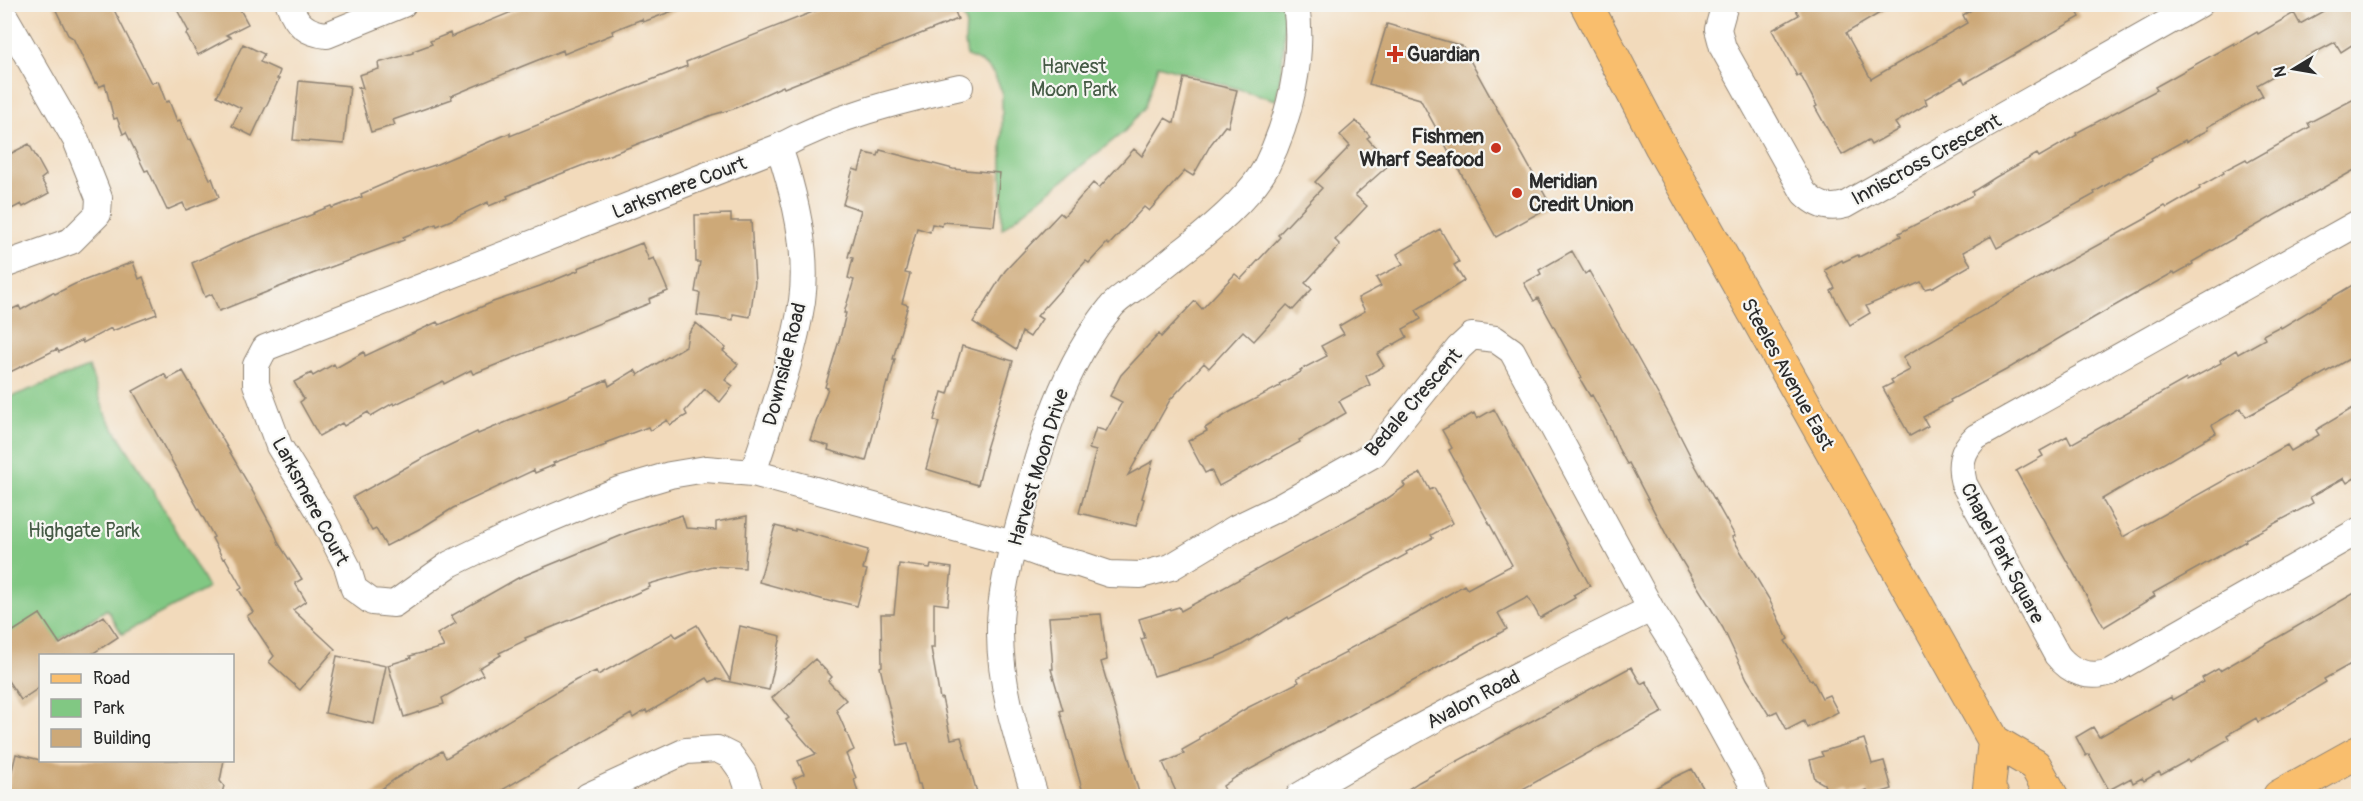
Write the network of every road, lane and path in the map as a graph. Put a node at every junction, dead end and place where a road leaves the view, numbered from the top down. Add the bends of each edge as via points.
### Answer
1 (289, 4) edge
2 (403, 4) edge
3 (1296, 4) edge
4 (1586, 4) edge
5 (1725, 4) edge
6 (2200, 4) edge
7 (4, 15) edge
8 (960, 87) dead end
9 (779, 147) junction
10 (2358, 223) edge
11 (4, 265) edge
12 (753, 473) junction
13 (2358, 531) edge
14 (1014, 544) junction
15 (1651, 609) junction
16 (1994, 741) junction
17 (2358, 752) edge
18 (588, 796) edge
19 (751, 796) edge
20 (1035, 796) edge
21 (1299, 796) edge
22 (1756, 796) edge
23 (1993, 796) edge
24 (2052, 796) edge
25 (2279, 796) edge

1 - 2 street via 294,19 306,29 327,36
3 - 14 street, Harvest Moon Drive via 1296,60 1289,108 1265,169 1212,228 1113,304 1085,344 1066,378
4 - 16 main road, Steeles Avenue East via 1661,147
5 - 6 street, Inniscross Crescent via 1718,29 1723,48 1804,193 1813,202 1830,208 1845,205
7 - 11 street via 76,140 99,198 98,214 71,241
8 - 9 street, Larksmere Court via 893,101 807,132
9 - 12 street, Downside Road via 803,252 802,299 788,364
9 - 12 street, Larksmere Court via 265,348 256,365 256,384 279,446 319,511 347,566 354,590 372,602 394,604 450,564 619,490 706,469
10 - 13 street, Chapel Park Square via 1976,437 1961,462 1964,484 2057,655 2069,668 2085,675 2111,672
12 - 14 street, Larksmere Court
14 - 15 street, Bedale Crescent via 1109,574 1141,575 1171,567 1374,453 1472,336 1495,339 1512,351
14 - 20 street, Harvest Moon Drive via 1000,631 1003,677
15 - 21 street, Avalon Road via 1468,701
15 - 22 street, Bedale Crescent via 1690,671
16 - 23 main road via 1989,789
16 - 24 main road via 2035,765
17 - 25 main road
18 - 19 street via 686,751 717,749 731,756 743,773

